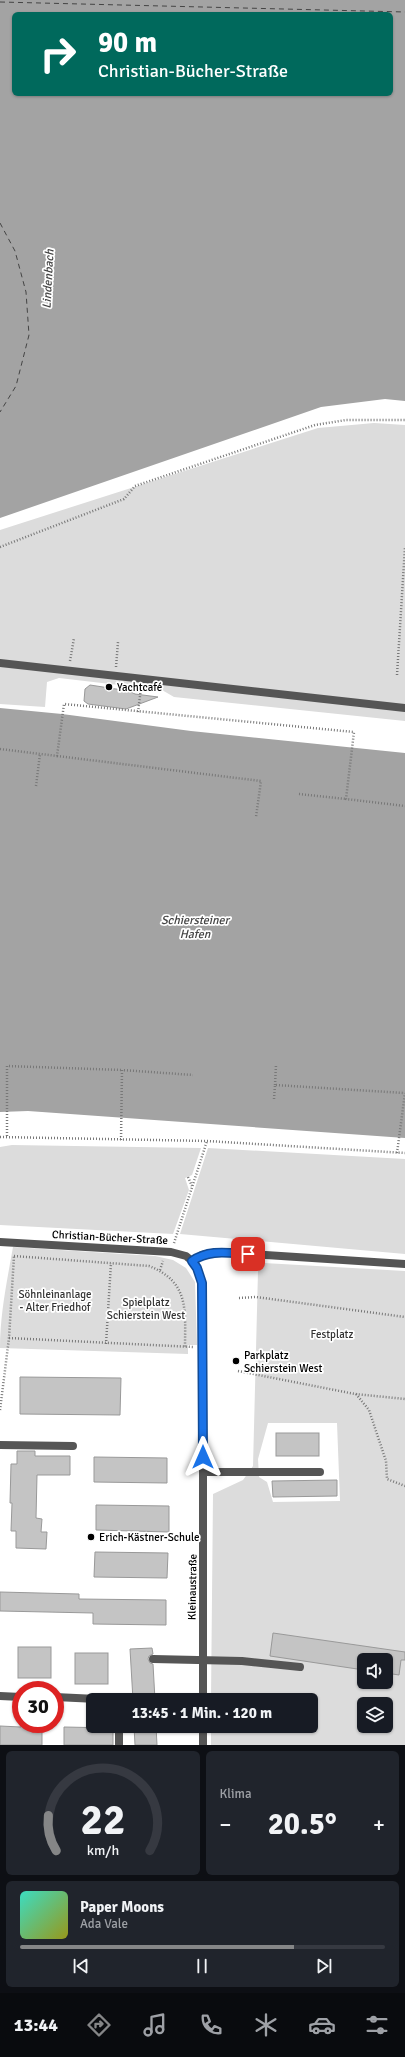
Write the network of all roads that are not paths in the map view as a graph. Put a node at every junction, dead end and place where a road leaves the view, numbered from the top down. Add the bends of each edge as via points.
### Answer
1 (0, 663) edge
2 (405, 708) edge
3 (0, 1242) edge
4 (192, 1261) junction
5 (405, 1264) edge
6 (0, 1445) edge
7 (72, 1446) dead end
8 (203, 1472) junction
9 (320, 1472) dead end
10 (153, 1659) dead end
11 (202, 1659) junction
12 (300, 1667) dead end
13 (203, 1693) edge
14 (0, 1696) edge
15 (12, 1697) edge
16 (64, 1697) edge
17 (86, 1698) edge
18 (119, 1733) edge
19 (203, 1733) edge
20 (119, 1745) edge
21 (203, 1745) edge

1 - 2 street
3 - 4 street, Christian-Bücher-Straße via 171,1252 179,1253
4 - 5 street via 202,1255 217,1252
4 - 8 street, Kleinaustraße via 202,1283
6 - 7 street
8 - 9 street
8 - 11 street, Kleinaustraße
10 - 11 street
11 - 12 street
11 - 13 street, Kleinaustraße
14 - 15 street
16 - 17 street
18 - 20 street
19 - 21 street

